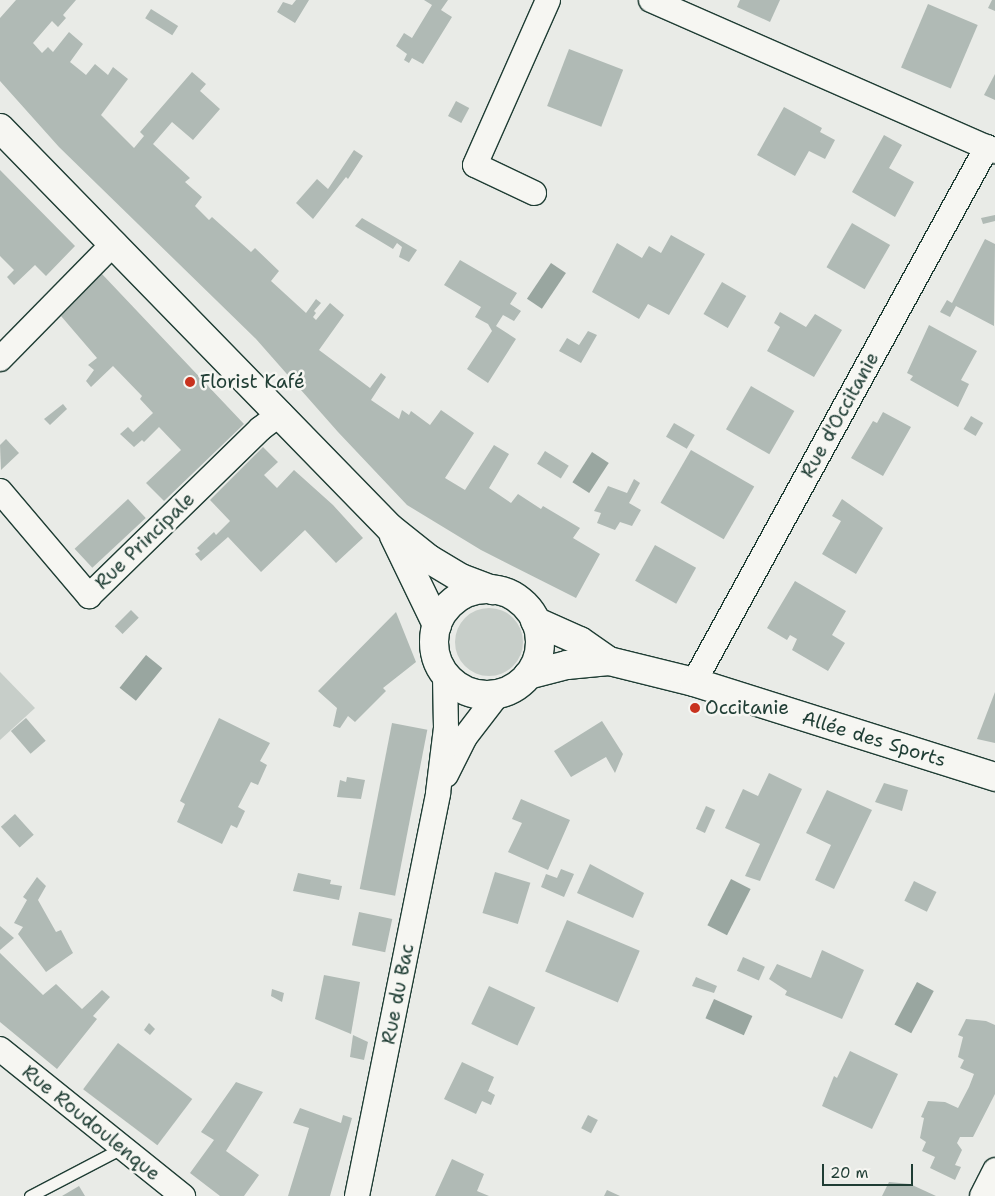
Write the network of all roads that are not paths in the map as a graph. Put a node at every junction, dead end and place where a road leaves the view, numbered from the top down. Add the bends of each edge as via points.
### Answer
1 (548, 0) edge
2 (651, 0) edge
3 (0, 128) edge
4 (991, 149) edge
5 (534, 193) dead end
6 (114, 243) junction
7 (0, 359) edge
8 (281, 413) junction
9 (0, 491) edge
10 (390, 528) junction
11 (493, 590) junction
12 (535, 621) junction
13 (437, 625) junction
14 (609, 661) junction
15 (445, 675) junction
16 (528, 676) junction
17 (694, 682) junction
18 (498, 694) junction
19 (995, 777) edge
20 (438, 793) junction
21 (0, 1049) edge
22 (122, 1148) junction
23 (995, 1170) edge
24 (30, 1196) edge
25 (183, 1196) edge
26 (357, 1196) edge
27 (982, 1196) edge

1 - 5 street via 475,165
2 - 4 street
3 - 6 street
4 - 17 street, Rue d'Occitanie
6 - 7 street
6 - 8 street
8 - 9 street, Rue Principale via 260,429 89,596
8 - 10 street
10 - 11 street via 460,578
10 - 13 street
11 - 12 street via 520,601
11 - 13 street via 475,591 458,597 445,609
12 - 14 street, Allée des Sports via 580,641
12 - 16 street via 540,649
13 - 15 street via 437,660
14 - 16 street, Allée des Sports via 567,666
14 - 17 street, Allée des Sports
15 - 18 street via 460,688 478,695
15 - 20 street, Rue du Bac via 446,728
16 - 18 street via 510,691
17 - 19 street, Allée des Sports
18 - 20 street, Rue du Bac via 465,737
20 - 26 street, Rue du Bac
21 - 22 street, Rue Roudoulenque
22 - 24 lane
22 - 25 street, Rue Roudoulenque
23 - 27 street

